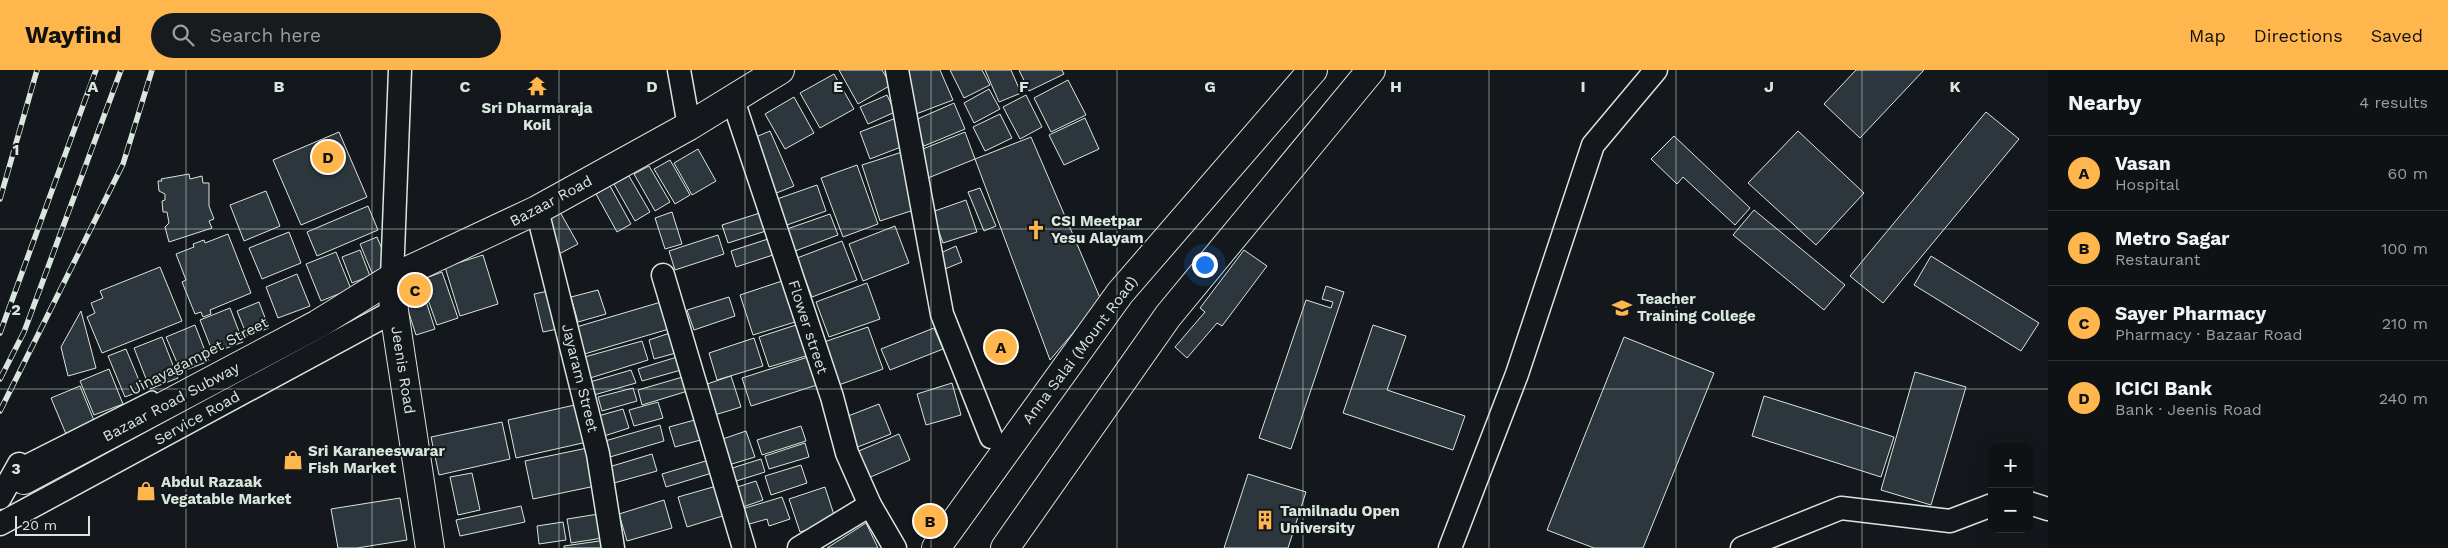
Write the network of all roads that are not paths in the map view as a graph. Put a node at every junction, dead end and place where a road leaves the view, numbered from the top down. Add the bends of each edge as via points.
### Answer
1 (400, 70) edge
2 (679, 70) edge
3 (780, 70) edge
4 (897, 70) edge
5 (1312, 70) edge
6 (1371, 70) edge
7 (1656, 70) edge
8 (733, 100) junction
9 (689, 126) junction
10 (538, 210) junction
11 (662, 275) dead end
12 (392, 278) junction
13 (394, 311) junction
14 (318, 324) joint
15 (229, 358) dead end
16 (159, 393) dead end
17 (991, 437) dead end
18 (22, 472) junction
19 (0, 498) edge
20 (2033, 504) edge
21 (870, 505) junction
22 (1988, 506) edge
23 (2048, 509) edge
24 (0, 524) edge
25 (430, 548) edge
26 (613, 548) edge
27 (744, 548) edge
28 (799, 548) edge
29 (895, 548) edge
30 (936, 548) edge
31 (1005, 548) edge
32 (1450, 548) edge
33 (1742, 548) edge

1 - 12 street, Jeenis Road
2 - 9 street
3 - 8 main road, Bazaar Road
4 - 17 street via 942,314
5 - 30 main road, Anna Salai (Mount Road) via 1120,292
6 - 31 main road via 1168,316
7 - 32 street via 1593,145 1517,374
8 - 9 main road, Bazaar Road
8 - 21 street, Flower street via 832,398 847,453
9 - 10 main road, Bazaar Road
10 - 12 main road, Bazaar Road
10 - 26 street, Jayaram Street via 598,454
11 - 27 street
12 - 13 main road, Jeenis Road
12 - 14 main road, Bazaar Road
12 - 15 lane, Uinayagampet Street via 355,293
13 - 24 street, Service Road
13 - 25 main road, Jeenis Road
14 - 18 main road, Bazaar Road Subway
16 - 18 lane, Uinayagampet Street
18 - 19 street
20 - 23 street
21 - 28 street
21 - 29 street, Flower street
22 - 33 street via 1950,520 1841,508

